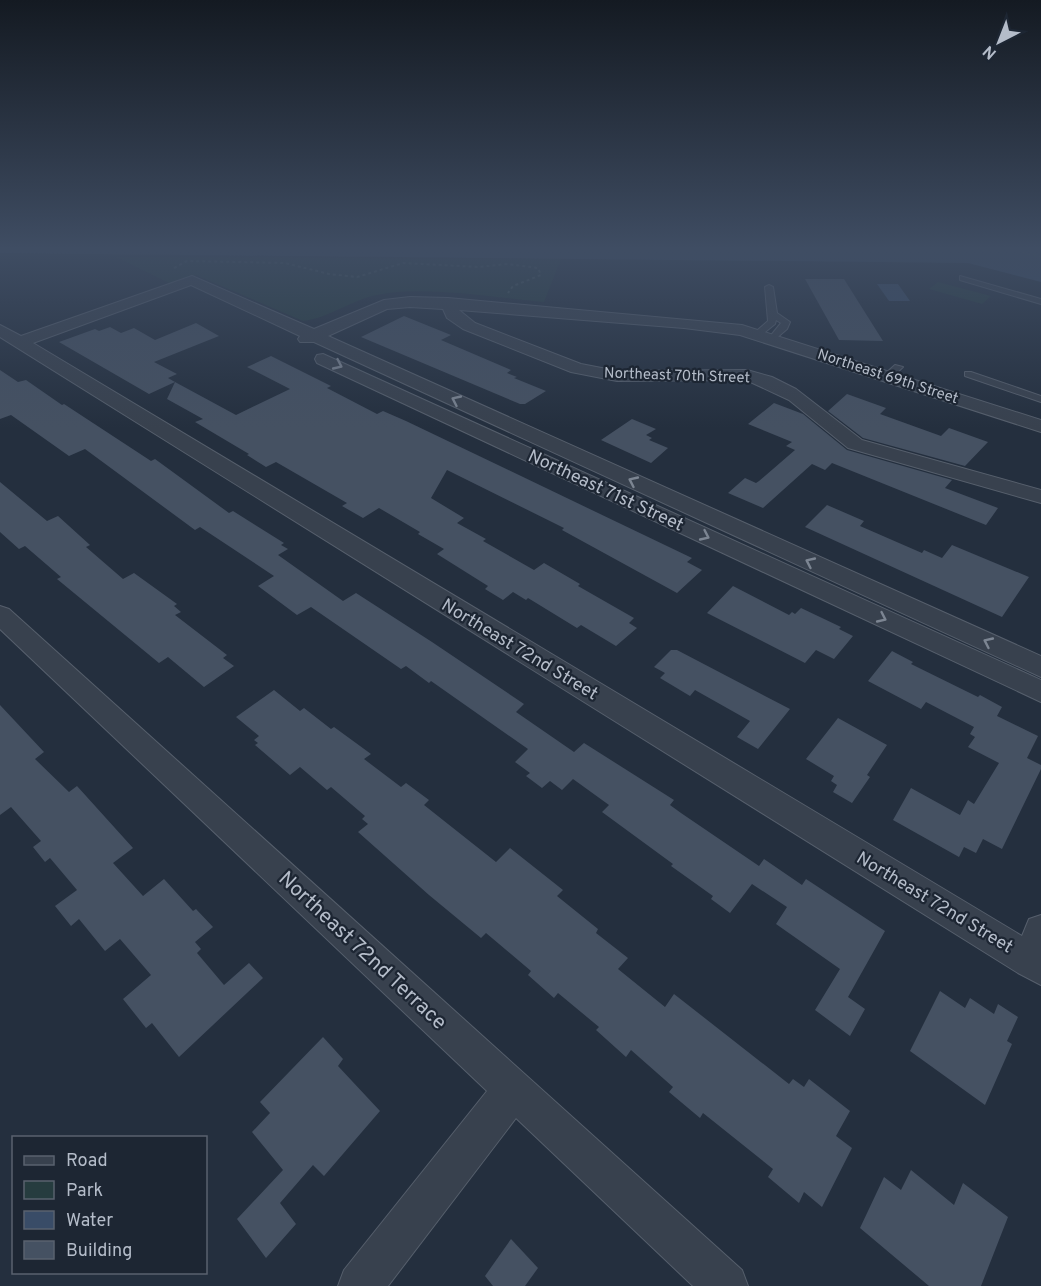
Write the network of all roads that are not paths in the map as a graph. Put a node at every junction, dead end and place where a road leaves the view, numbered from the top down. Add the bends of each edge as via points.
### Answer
1 (103, 308) edge
2 (214, 308) edge
3 (254, 308) edge
4 (375, 308) edge
5 (450, 308) edge
6 (507, 308) edge
7 (772, 308) edge
8 (773, 314) junction
9 (314, 335) junction
10 (10, 336) edge
11 (765, 336) junction
12 (292, 344) junction
13 (968, 374) dead end
14 (1041, 399) edge
15 (1040, 424) edge
16 (1041, 497) edge
17 (0, 615) edge
18 (1041, 667) edge
19 (1041, 692) edge
20 (1037, 953) edge
21 (513, 1089) junction
22 (360, 1286) edge
23 (726, 1286) edge

1 - 10 street
2 - 12 street, Northeast 71st Street
3 - 9 street, Northeast 71st Street
4 - 9 street, Northeast 69th Street
5 - 16 street, Northeast 70th Street via 453,315 469,326 577,368 617,376 747,375 766,380 796,397 855,444
6 - 11 street, Northeast 69th Street via 684,323
7 - 8 lane
8 - 11 lane
8 - 11 lane via 786,322 784,327
9 - 12 street, Northeast 69th Street
18 -> 9 street, Northeast 71st Street
10 - 20 street, Northeast 72nd Street
11 - 15 street, Northeast 69th Street via 893,372
12 -> 19 street, Northeast 71st Street
13 - 14 lane
17 - 21 street, Northeast 72nd Terrace
21 - 22 street
21 - 23 street, Northeast 72nd Terrace

